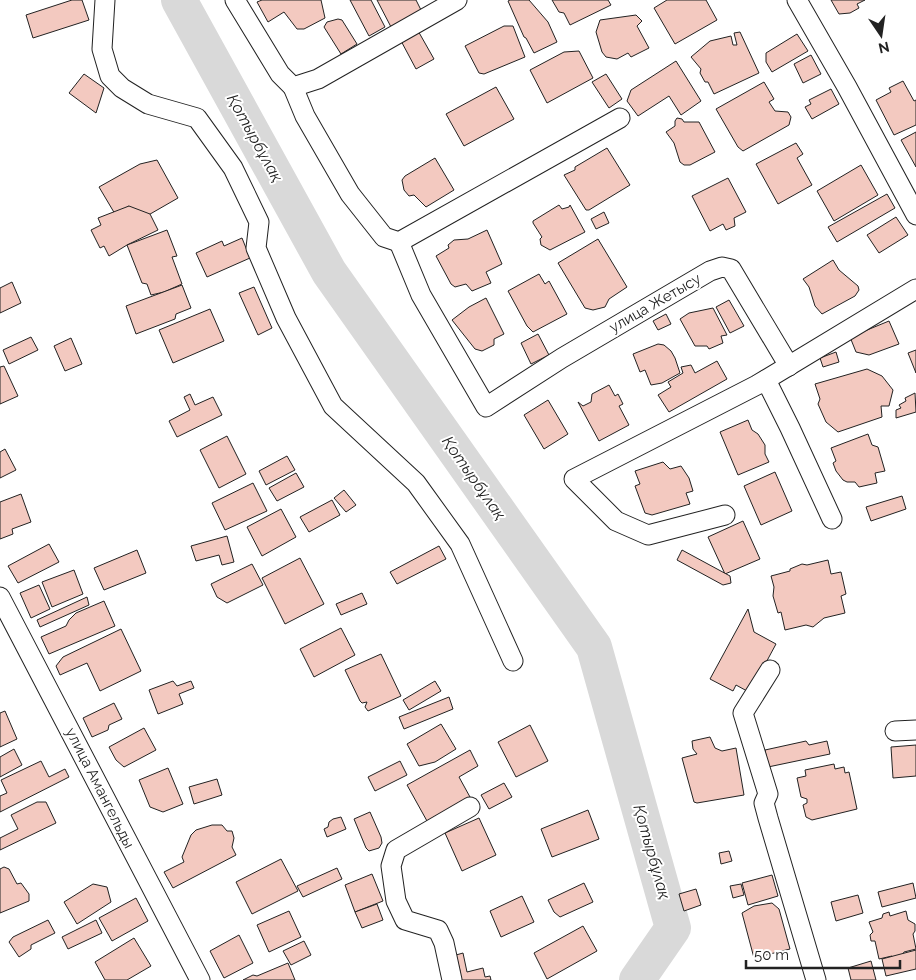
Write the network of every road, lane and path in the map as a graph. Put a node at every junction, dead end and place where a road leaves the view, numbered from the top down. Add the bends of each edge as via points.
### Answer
1 (105, 0) edge
2 (235, 0) edge
3 (457, 0) edge
4 (797, 0) edge
5 (293, 87) junction
6 (620, 118) dead end
7 (916, 215) edge
8 (399, 242) junction
9 (916, 288) edge
10 (789, 366) junction
11 (766, 380) junction
12 (724, 515) dead end
13 (832, 519) dead end
14 (0, 597) edge
15 (513, 661) dead end
16 (770, 670) dead end
17 (895, 730) dead end
18 (916, 730) edge
19 (470, 807) dead end
20 (200, 980) edge
21 (452, 980) edge
22 (816, 980) edge

1 - 15 street via 102,50 110,76 122,88 148,104 197,118 233,168 259,222 256,248 286,318 333,406 416,483 460,544
2 - 5 street via 280,74
3 - 5 street via 318,79
4 - 7 street
5 - 8 street via 305,116 350,194 384,237
6 - 8 street
8 - 10 street, улица Жетысу via 421,296 486,408 562,358 722,267 731,269
9 - 10 street
10 - 11 street
11 - 12 street via 574,478 616,521 648,535
11 - 13 street
14 - 20 street, улица Амангельды
16 - 22 street via 743,713 768,794 764,803 768,818
17 - 18 street
19 - 21 street via 396,850 391,866 396,901 405,920 438,930

